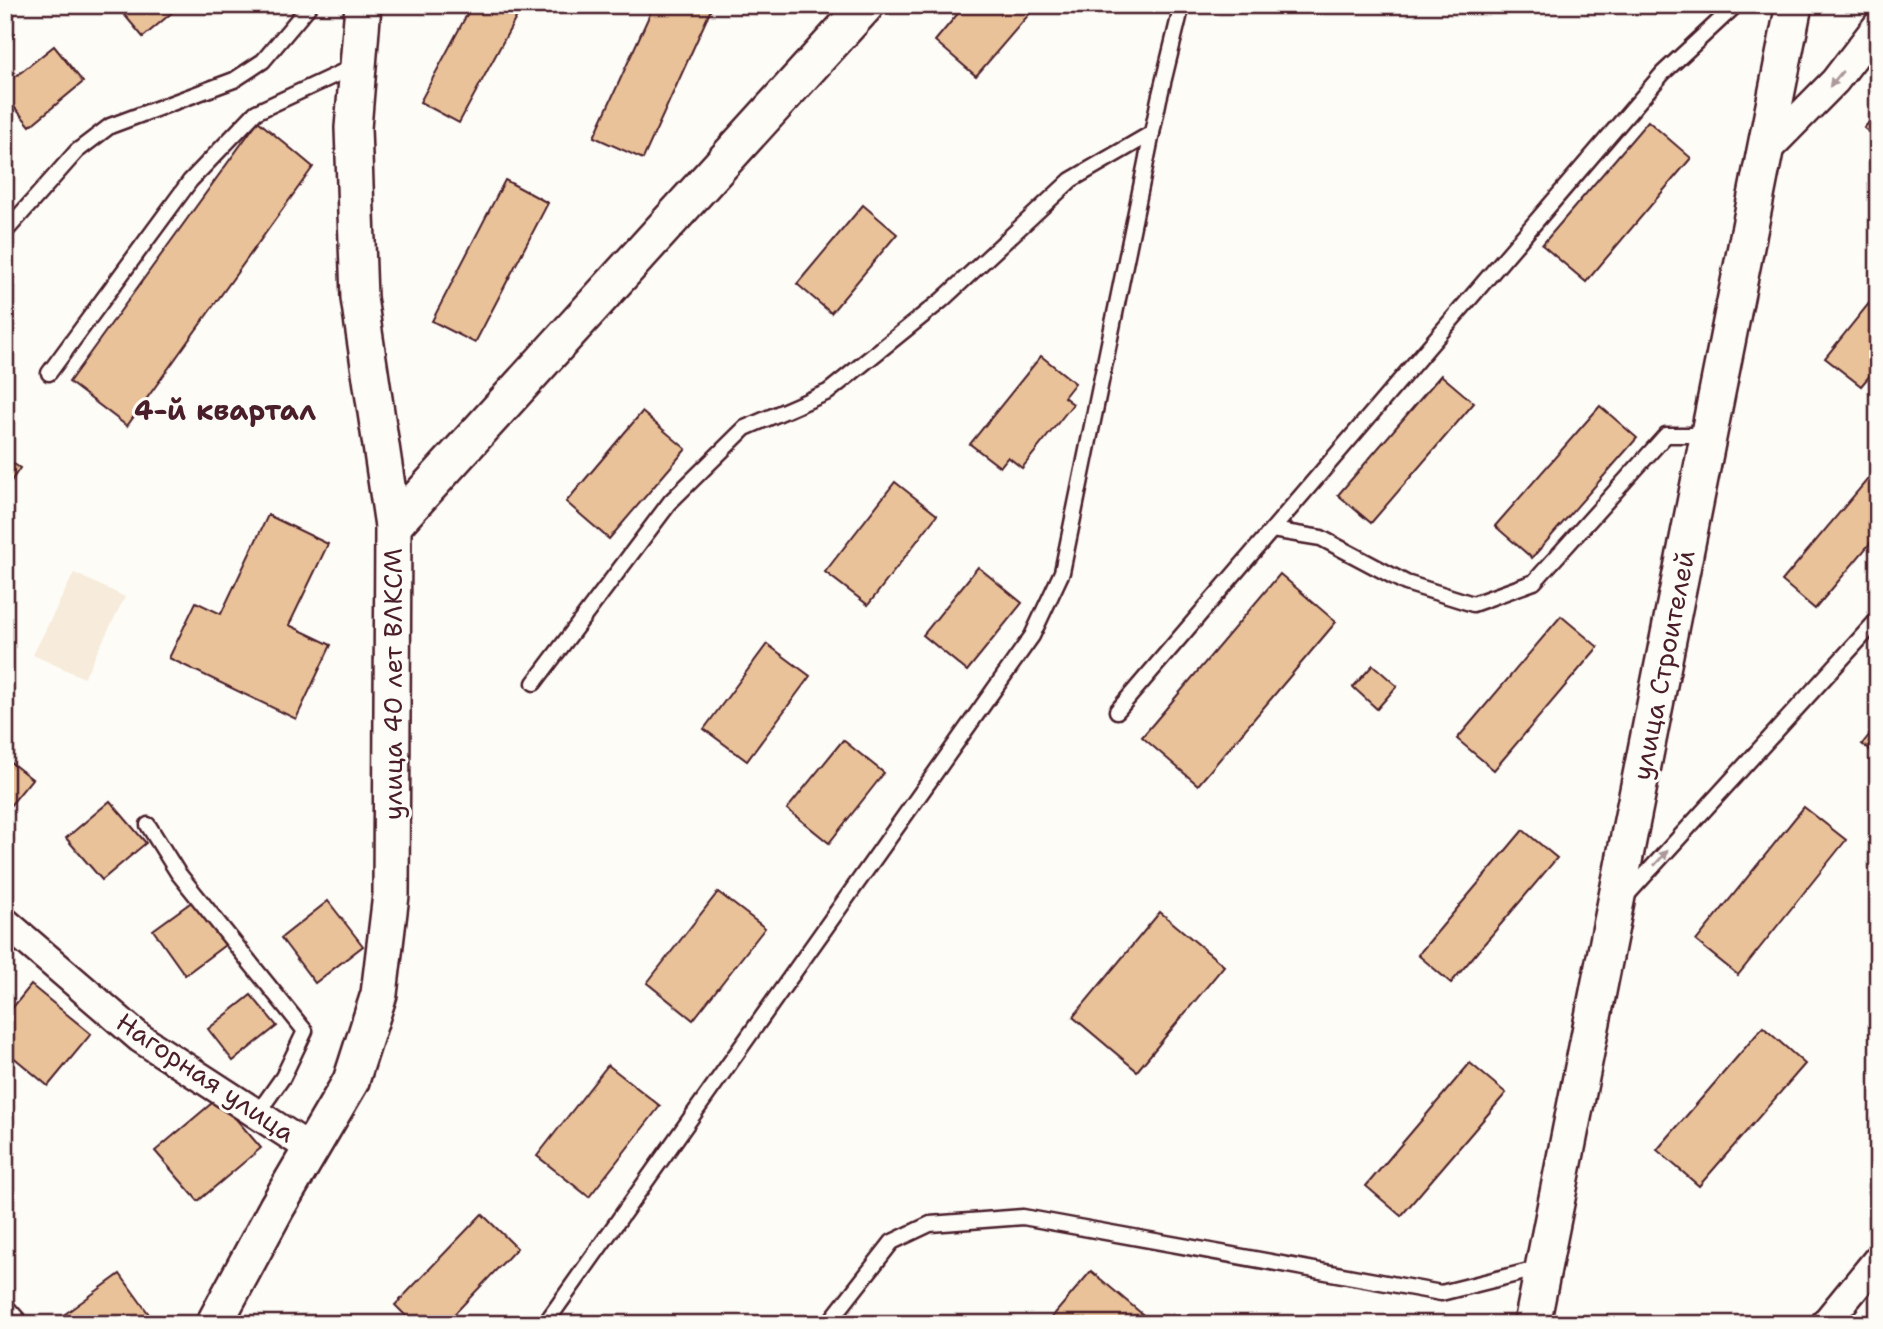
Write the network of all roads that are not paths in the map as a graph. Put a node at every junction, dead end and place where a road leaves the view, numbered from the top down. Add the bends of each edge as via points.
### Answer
1 (310, 5) edge
2 (363, 5) edge
3 (866, 5) edge
4 (1182, 5) edge
5 (1736, 5) edge
6 (1794, 5) edge
7 (1878, 25) edge
8 (359, 65) junction
9 (1152, 133) junction
10 (1766, 150) junction
11 (5, 232) edge
12 (49, 373) dead end
13 (1709, 435) junction
14 (393, 526) junction
15 (1272, 530) junction
16 (1878, 619) edge
17 (534, 683) dead end
18 (1117, 711) dead end
19 (148, 825) dead end
20 (1615, 908) junction
21 (5, 922) edge
22 (257, 1114) junction
23 (311, 1149) junction
24 (1878, 1259) edge
25 (1543, 1268) junction
26 (5, 1305) edge
27 (22, 1324) edge
28 (214, 1324) edge
29 (545, 1324) edge
30 (828, 1324) edge
31 (1532, 1324) edge
32 (1825, 1324) edge

1 - 11 lane via 263,61 234,80 110,127 77,151
2 - 8 street, улица 40 лет ВЛКСМ
3 - 14 street
4 - 9 lane
5 - 15 lane via 1662,73
6 - 10 street, улица Строителей
7 -> 10 street via 1835,81
8 - 12 lane via 256,112 190,181
8 - 14 street, улица 40 лет ВЛКСМ via 353,128 359,298
9 - 17 lane via 1071,180 942,300 828,392 745,428 671,501
9 - 29 lane via 1062,572 1032,636
10 - 13 street, улица Строителей
13 - 15 lane via 1665,435 1534,582 1473,604 1406,583 1321,538
13 - 20 street, улица Строителей
14 - 23 street, улица 40 лет ВЛКСМ via 391,895 379,994 351,1080
15 - 18 lane
20 -> 16 lane
19 - 22 lane via 178,873 305,1031 283,1077
20 - 25 street, улица Строителей
21 - 22 street, Нагорная улица via 140,1038
22 - 23 street, Нагорная улица
23 - 28 street, улица 40 лет ВЛКСМ
24 - 32 street
25 - 30 lane via 1441,1293 1023,1217 930,1224 892,1242
25 - 31 street, улица Строителей
26 - 27 lane

